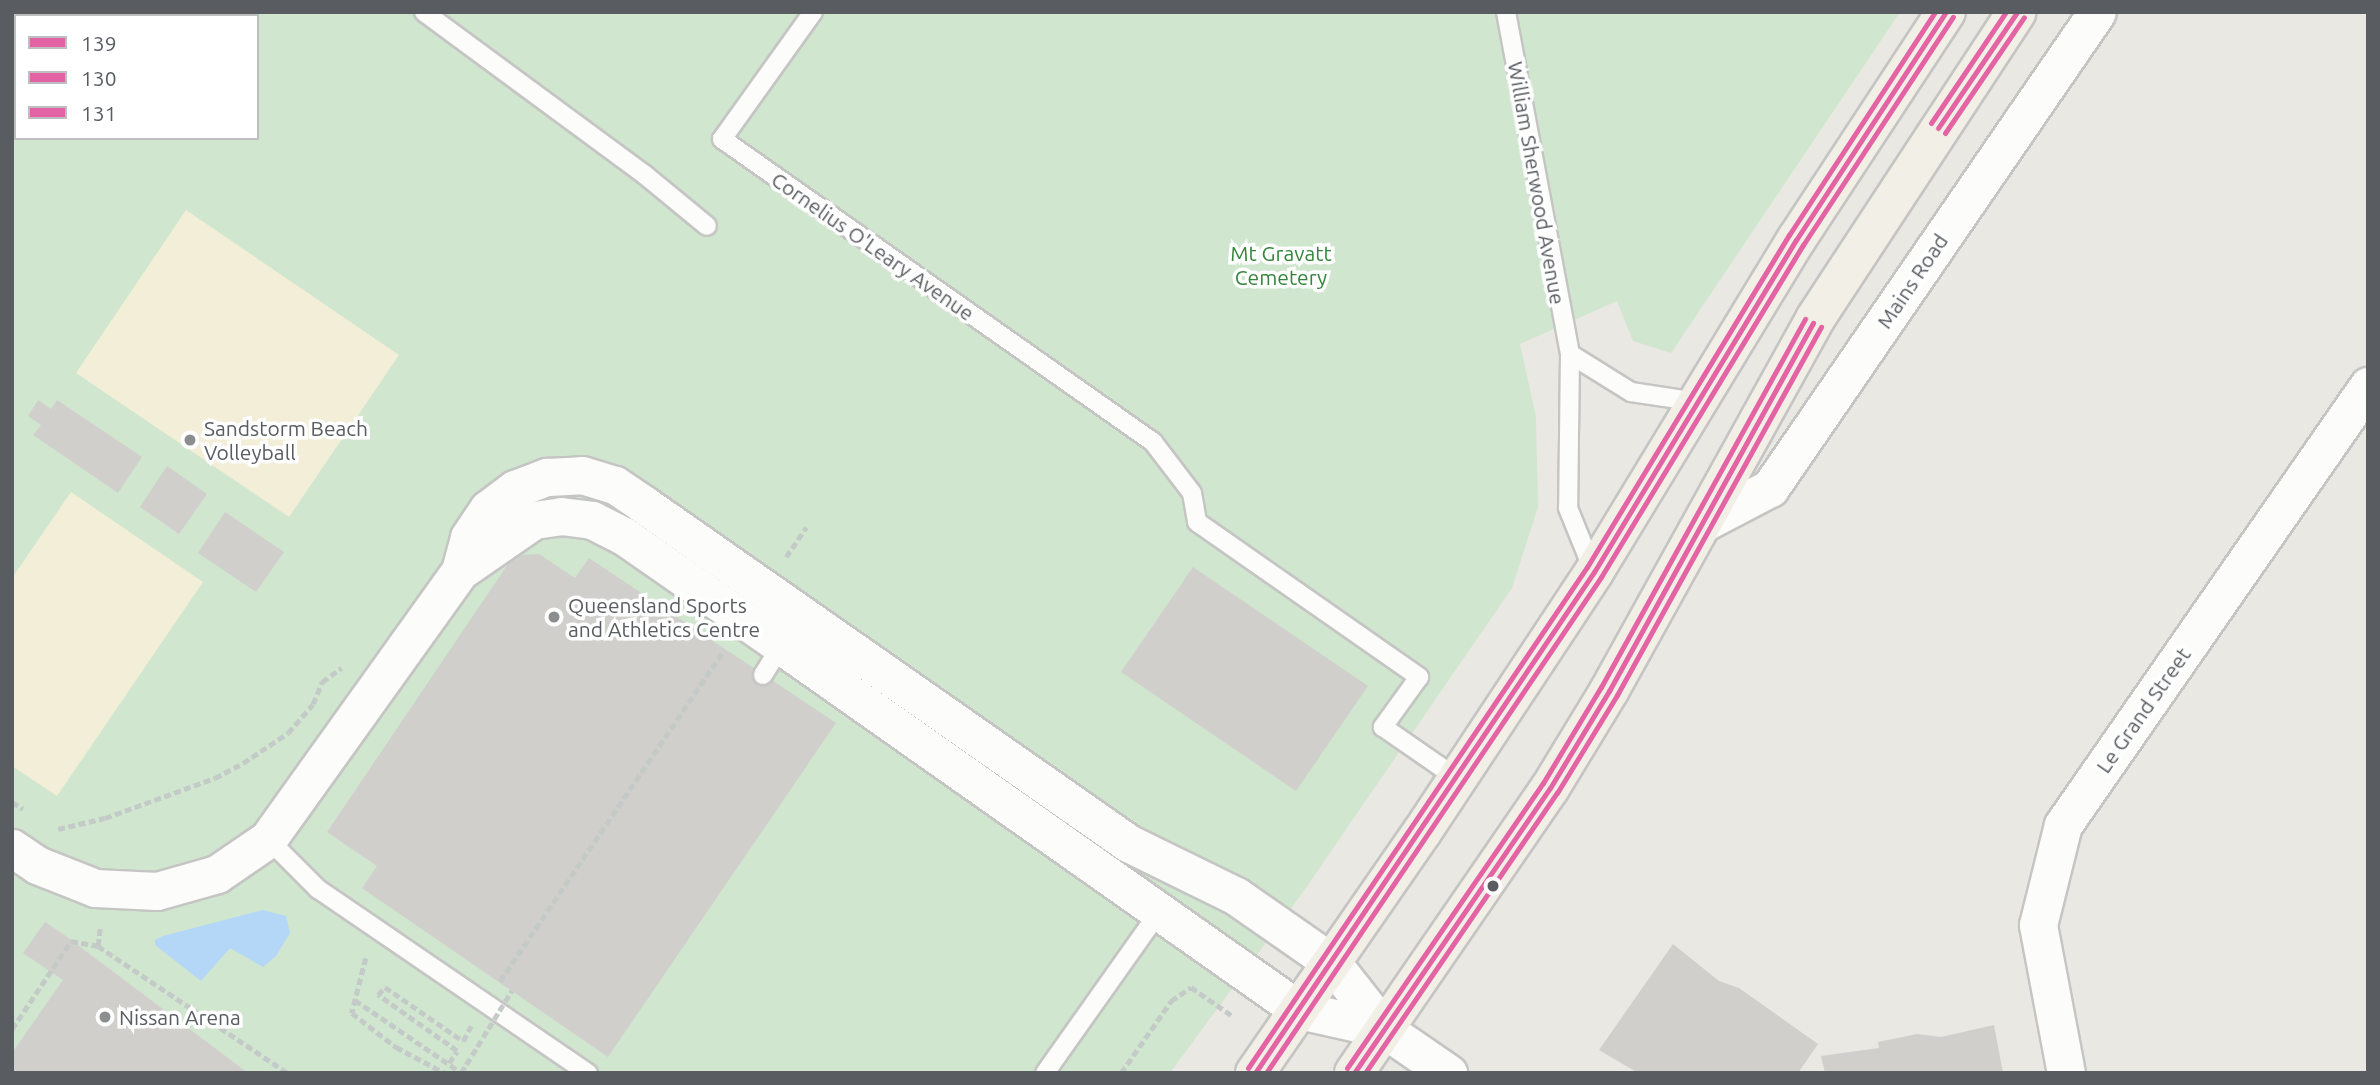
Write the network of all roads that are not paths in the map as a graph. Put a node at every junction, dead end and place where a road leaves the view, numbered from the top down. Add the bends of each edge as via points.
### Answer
1 (424, 12) edge
2 (813, 12) edge
3 (1506, 12) edge
4 (1946, 12) edge
5 (2017, 12) edge
6 (2097, 12) edge
7 (707, 226) dead end
8 (1570, 354) junction
9 (2368, 386) edge
10 (1698, 402) junction
11 (1703, 523) junction
12 (460, 571) junction
13 (1594, 572) junction
14 (782, 646) junction
15 (1458, 779) junction
16 (268, 839) junction
17 (12, 848) edge
18 (1159, 912) junction
19 (1332, 963) junction
20 (1299, 1010) junction
21 (1384, 1030) junction
22 (588, 1073) edge
23 (1045, 1073) edge
24 (1255, 1073) edge
25 (1354, 1073) edge
26 (1448, 1073) edge
27 (2066, 1073) edge

1 - 7 lane
2 - 15 lane, Cornelius O'Leary Avenue via 722,139 1153,442 1192,493 1197,522 1419,677 1383,727
3 - 8 lane, William Sherwood Avenue
4 - 10 main road via 1796,240
5 - 11 main road via 1815,319
6 - 11 street, Mains Road via 1770,488
8 - 10 lane via 1631,392
8 - 13 lane, William Sherwood Avenue via 1568,508
9 - 27 street, Le Grand Street via 2063,825 2038,925
10 - 13 main road
11 - 21 main road via 1550,788
12 - 14 street via 534,520 561,516 592,520 624,536
12 - 14 street via 469,537 488,509 515,489 547,477 582,475 615,485
12 - 16 street
13 - 15 main road
14 - 18 street
14 - 19 street via 1128,843 1236,896
15 - 19 main road
16 - 17 street via 217,874 157,891 95,888 37,865
16 - 22 lane via 318,889
18 - 20 street
18 - 23 lane
19 - 20 main road
19 - 21 street
20 - 21 street
20 - 24 main road
21 - 25 main road
21 - 26 street

